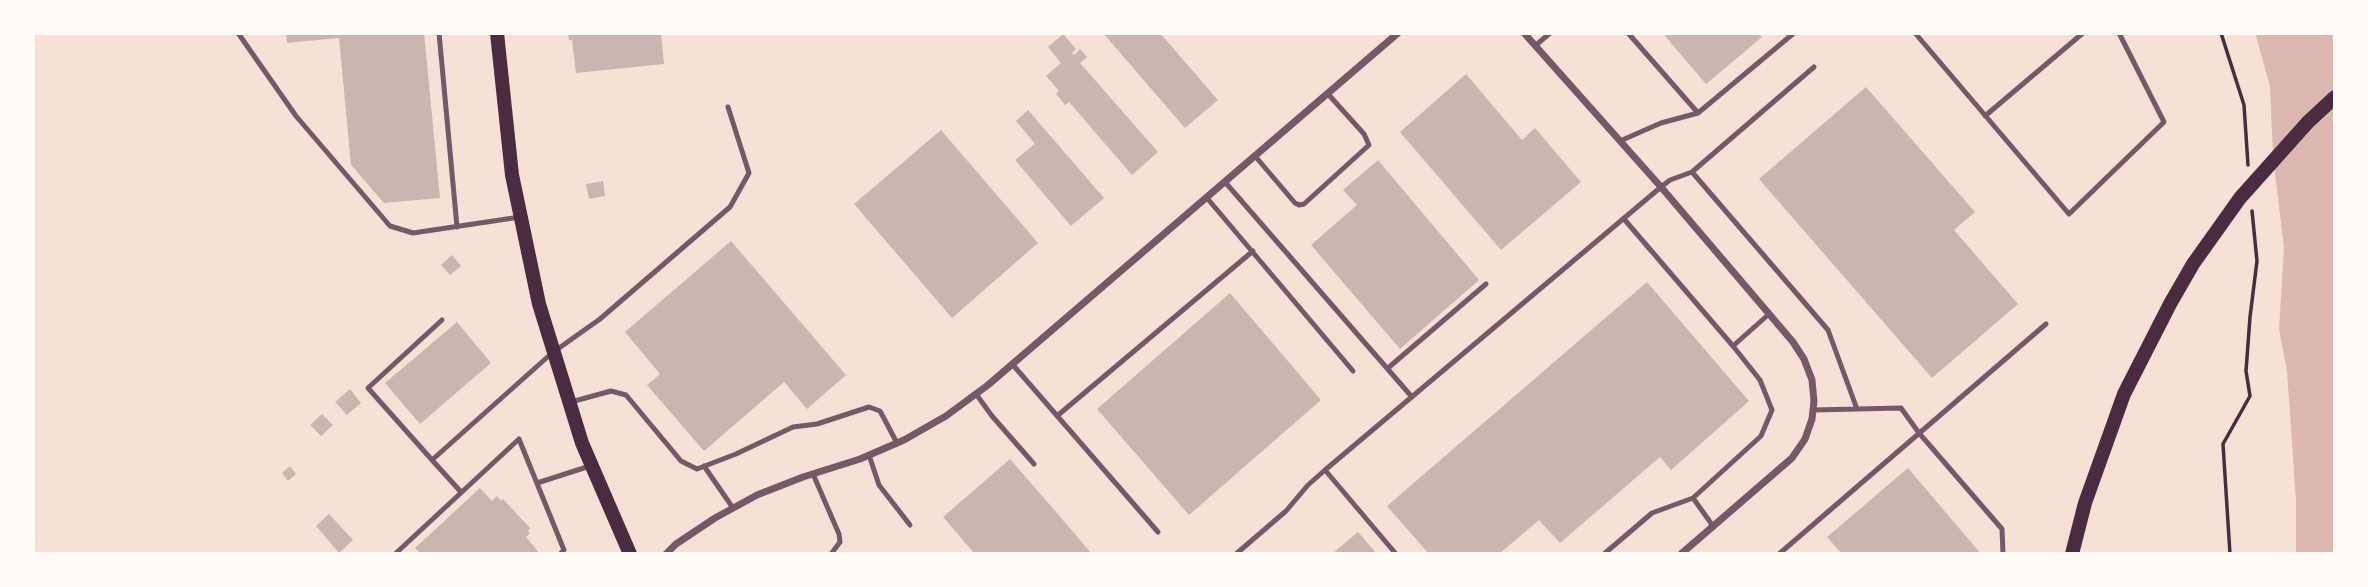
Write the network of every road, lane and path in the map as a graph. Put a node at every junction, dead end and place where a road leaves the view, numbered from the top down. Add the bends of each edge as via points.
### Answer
1 (238, 33) edge
2 (439, 33) edge
3 (497, 33) edge
4 (1398, 33) edge
5 (1524, 33) edge
6 (1550, 33) edge
7 (1628, 33) edge
8 (1794, 33) edge
9 (1915, 33) edge
10 (2083, 33) edge
11 (2119, 33) edge
12 (2221, 33) edge
13 (1535, 46) junction
14 (1814, 67) dead end
15 (1328, 94) junction
16 (2335, 97) edge
17 (728, 107) dead end
18 (1698, 113) junction
19 (1985, 116) junction
20 (1620, 141) junction
21 (1255, 156) junction
22 (1692, 172) junction
23 (2249, 178) dead end
24 (1225, 182) junction
25 (1661, 187) junction
26 (1207, 198) junction
27 (2251, 204) dead end
28 (520, 217) junction
29 (1624, 219) junction
30 (457, 227) junction
31 (1253, 251) junction
32 (1486, 284) dead end
33 (1769, 314) junction
34 (442, 320) dead end
35 (2046, 324) dead end
36 (1733, 346) junction
37 (552, 353) junction
38 (1013, 365) junction
39 (1388, 368) junction
40 (1353, 371) dead end
41 (976, 394) junction
42 (1412, 397) junction
43 (568, 402) junction
44 (1857, 409) junction
45 (1813, 410) junction
46 (1058, 416) junction
47 (1919, 433) junction
48 (897, 443) junction
49 (869, 455) junction
50 (432, 460) junction
51 (1034, 464) dead end
52 (590, 466) junction
53 (704, 466) junction
54 (1325, 470) junction
55 (813, 474) junction
56 (537, 483) junction
57 (461, 492) junction
58 (1693, 498) junction
59 (733, 508) junction
60 (910, 525) dead end
61 (1713, 526) junction
62 (1158, 532) dead end
63 (396, 554) edge
64 (560, 554) edge
65 (630, 554) edge
66 (666, 554) edge
67 (831, 554) edge
68 (1236, 554) edge
69 (1396, 554) edge
70 (1604, 554) edge
71 (1681, 554) edge
72 (1779, 554) edge
73 (2003, 554) edge
74 (2072, 554) edge
75 (2230, 554) edge

1 - 30 lane via 296,116 390,226 413,233
2 - 30 lane
3 - 28 main road
4 - 15 street
5 - 13 street
6 - 13 lane
7 - 18 lane
8 - 18 lane
9 - 19 lane
10 - 19 lane
11 - 19 lane via 2164,122 2069,214
12 - 23 path via 2244,105
13 - 20 street
14 - 22 lane
15 - 21 street
15 - 21 lane via 1369,145 1304,204 1295,203
16 - 74 main road via 2264,170 2193,264 2124,394
17 - 37 lane via 749,173 730,207 600,319
18 - 20 lane
20 - 25 street
21 - 24 street
22 - 25 lane
22 - 44 lane via 1829,330
24 - 26 street
24 - 39 lane
25 - 29 lane
25 - 33 street
26 - 31 lane
26 - 38 street
27 - 75 path via 2258,261 2246,371 2250,396 2223,444
28 - 30 lane
28 - 37 main road
29 - 36 lane
29 - 42 lane
31 - 40 lane
31 - 46 lane
32 - 39 lane
33 - 36 lane
33 - 45 street via 1804,359 1812,380
34 - 50 lane via 368,388
35 - 47 lane
36 - 58 lane via 1760,380 1772,410 1761,436
37 - 43 main road
37 - 50 lane
38 - 41 street
38 - 46 lane
39 - 42 lane
41 - 48 street
41 - 51 lane
42 - 54 lane
43 - 52 main road
43 - 53 lane via 611,391 626,396 681,461 697,469
44 - 45 lane
44 - 47 lane via 1901,408
45 - 61 street via 1805,439 1792,458
46 - 62 lane
47 - 72 lane
47 - 73 lane via 2002,529
48 - 49 street
48 - 53 lane via 880,411 869,407 793,427
49 - 55 street
49 - 60 lane via 879,485
50 - 57 lane
52 - 56 lane
52 - 65 main road
53 - 59 lane
54 - 68 lane
54 - 69 lane
55 - 59 street
55 - 67 lane via 839,534 840,542
56 - 57 lane via 519,439
56 - 64 lane via 564,550
57 - 63 lane
58 - 61 lane
58 - 70 lane via 1652,513
59 - 66 street
61 - 71 street

